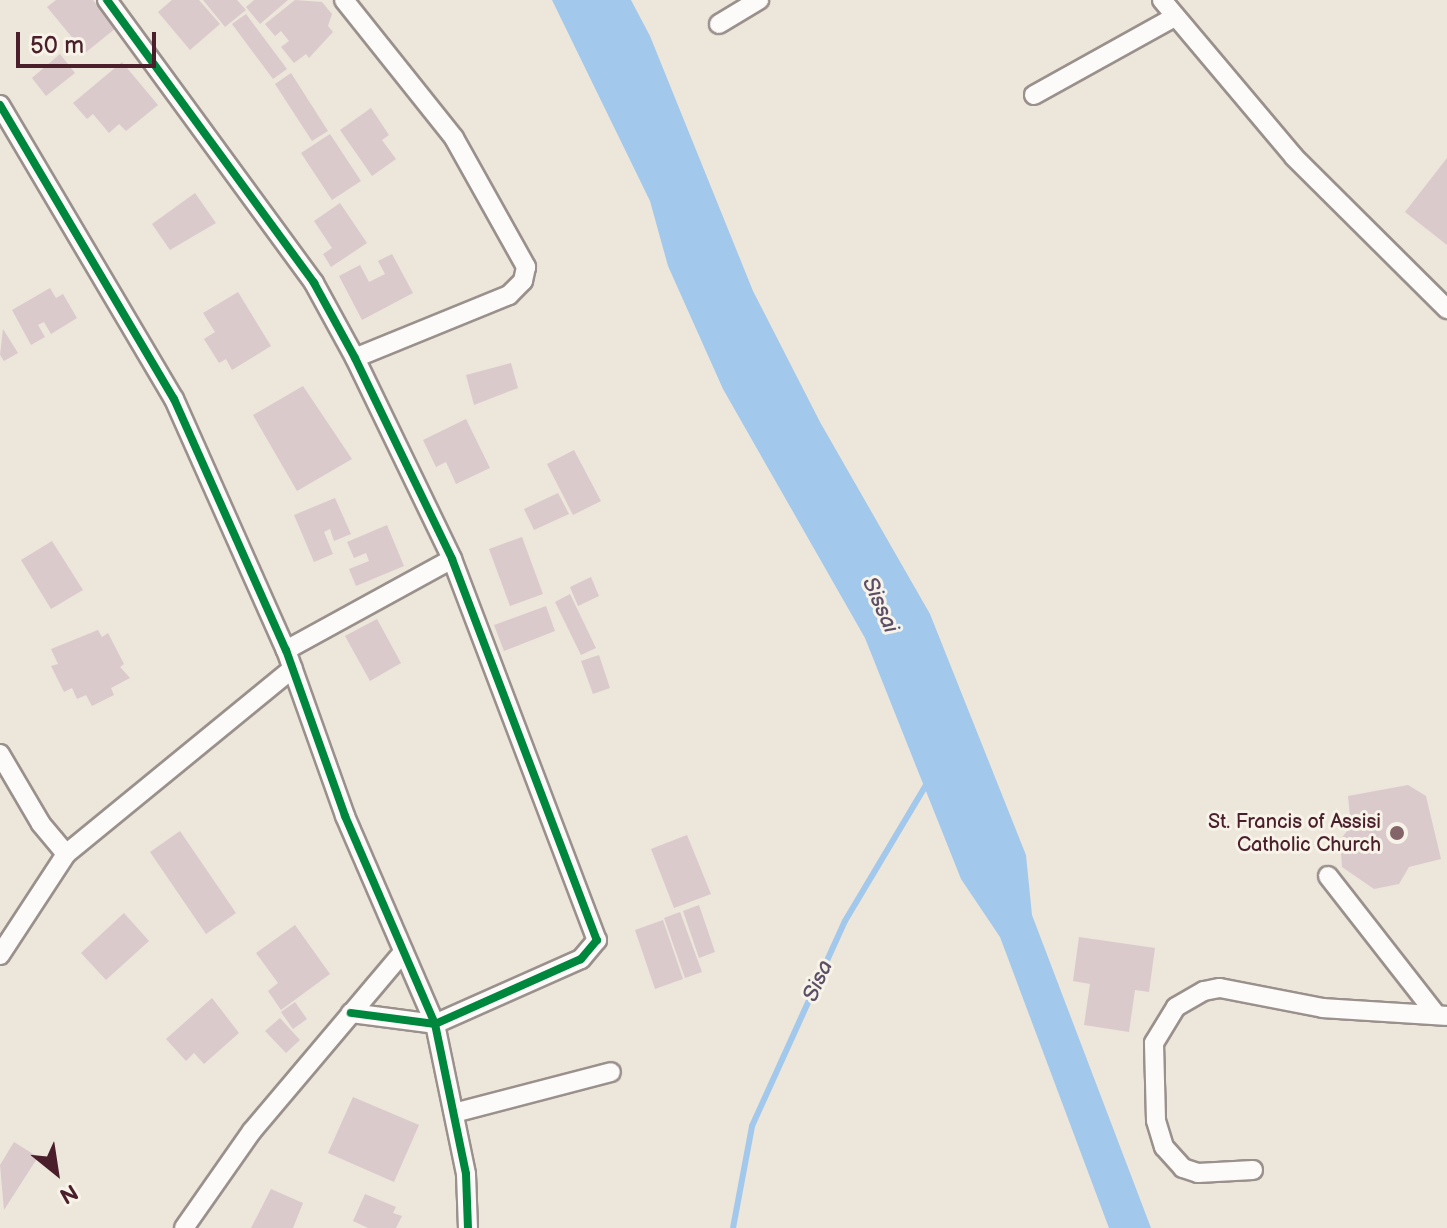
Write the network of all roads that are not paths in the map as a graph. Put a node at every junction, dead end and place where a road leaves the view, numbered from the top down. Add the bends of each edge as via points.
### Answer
1 (107, 0) edge
2 (344, 0) edge
3 (759, 0) edge
4 (1162, 0) edge
5 (1175, 17) junction
6 (719, 24) dead end
7 (1034, 95) dead end
8 (0, 105) edge
9 (1447, 309) edge
10 (355, 358) junction
11 (452, 559) junction
12 (286, 650) junction
13 (293, 668) junction
14 (0, 754) edge
15 (66, 854) junction
16 (1328, 876) dead end
17 (403, 952) junction
18 (0, 955) edge
19 (351, 1013) junction
20 (1441, 1015) edge
21 (435, 1024) junction
22 (611, 1072) dead end
23 (454, 1113) junction
24 (1253, 1170) dead end
25 (184, 1228) edge
26 (468, 1228) edge

1 - 10 street via 314,283
2 - 10 street via 454,138 526,267 523,281 509,295
3 - 6 street
4 - 5 street
5 - 7 street
5 - 9 street via 1294,157
8 - 12 street via 174,399
10 - 11 street
11 - 12 street
11 - 21 street via 597,940 581,959
12 - 13 street
13 - 15 street
13 - 17 street via 345,816
14 - 15 street via 41,824
15 - 18 street
16 - 20 street
17 - 19 street
17 - 21 street
19 - 21 street
19 - 25 street via 252,1131
20 - 24 street via 1323,1008 1220,988 1176,1007 1154,1043 1156,1120 1164,1147 1183,1168 1198,1173
21 - 23 street
22 - 23 street
23 - 26 street via 466,1174

